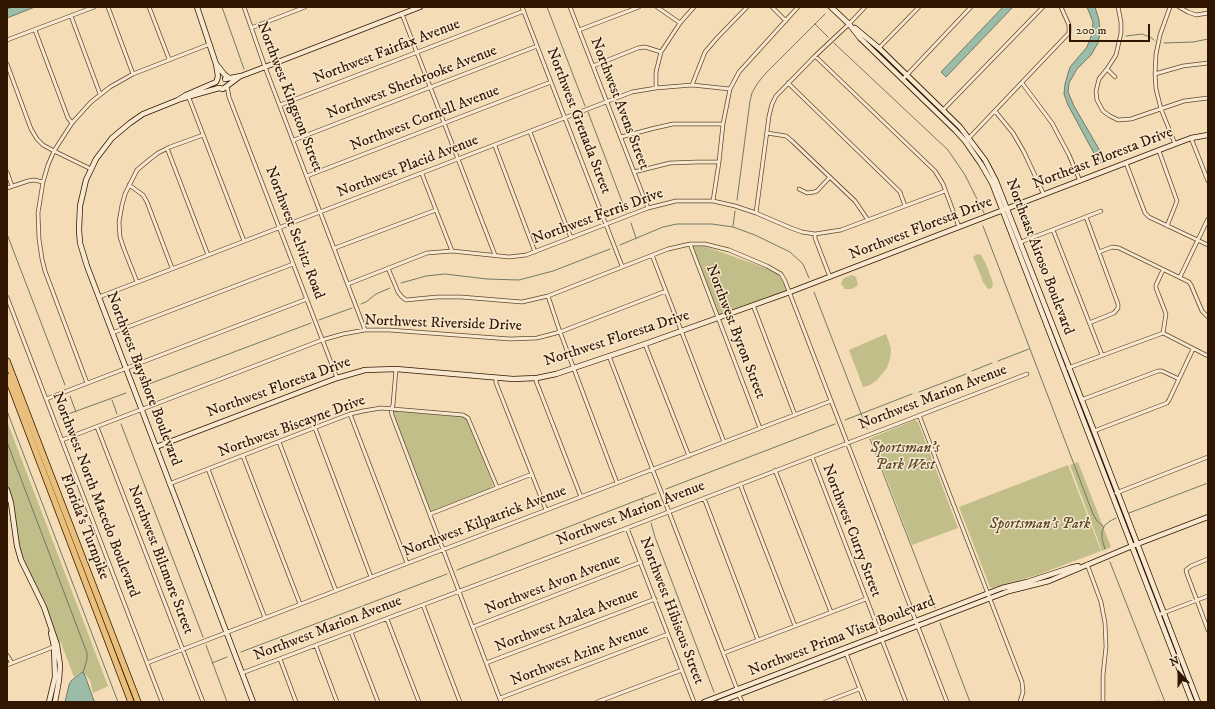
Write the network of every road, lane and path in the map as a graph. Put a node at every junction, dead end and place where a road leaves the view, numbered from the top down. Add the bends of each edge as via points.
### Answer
1 (94, 7) edge
2 (108, 7) edge
3 (149, 7) edge
4 (197, 7) edge
5 (244, 7) edge
6 (305, 7) edge
7 (420, 7) edge
8 (570, 7) edge
9 (639, 7) edge
10 (658, 7) edge
11 (694, 7) edge
12 (747, 7) edge
13 (772, 7) edge
14 (798, 7) edge
15 (831, 7) edge
16 (865, 7) edge
17 (919, 7) edge
18 (971, 7) edge
19 (1043, 7) edge
20 (1061, 7) edge
21 (1118, 7) edge
22 (1170, 7) edge
23 (1180, 7) edge
24 (523, 9) edge
25 (1208, 13) edge
26 (402, 14) junction
27 (71, 16) junction
28 (786, 21) junction
29 (680, 23) junction
30 (849, 24) junction
31 (251, 28) junction
32 (35, 30) junction
33 (579, 30) junction
34 (7, 40) edge
35 (210, 44) junction
36 (537, 46) junction
37 (879, 48) junction
38 (416, 52) junction
39 (660, 52) junction
40 (815, 56) junction
41 (169, 60) junction
42 (1208, 63) edge
43 (7, 64) edge
44 (216, 65) junction
45 (593, 66) junction
46 (265, 67) junction
47 (1107, 69) junction
48 (133, 74) junction
49 (1156, 74) junction
50 (242, 76) junction
51 (904, 77) junction
52 (1115, 77) dead end
53 (226, 78) junction
54 (217, 81) junction
55 (551, 82) junction
56 (788, 83) junction
57 (1022, 83) junction
58 (209, 85) junction
59 (227, 85) junction
60 (692, 85) junction
61 (430, 88) junction
62 (656, 88) junction
63 (219, 89) junction
64 (730, 89) junction
65 (100, 94) junction
66 (229, 97) junction
67 (189, 98) junction
68 (1208, 98) edge
69 (178, 100) junction
70 (606, 102) junction
71 (280, 104) junction
72 (1161, 109) junction
73 (943, 110) junction
74 (995, 111) junction
75 (565, 118) junction
76 (72, 123) junction
77 (444, 123) junction
78 (723, 124) junction
79 (530, 132) junction
80 (767, 133) junction
81 (203, 134) junction
82 (1208, 134) edge
83 (620, 137) junction
84 (1191, 138) junction
85 (967, 139) junction
86 (294, 140) junction
87 (1174, 144) junction
88 (495, 146) junction
89 (167, 148) junction
90 (54, 151) junction
91 (1159, 151) junction
92 (458, 159) junction
93 (719, 162) junction
94 (1126, 163) junction
95 (91, 169) junction
96 (7, 172) edge
97 (634, 172) junction
98 (422, 174) junction
99 (307, 176) junction
100 (830, 177) junction
101 (1208, 180) edge
102 (1080, 181) junction
103 (43, 182) junction
104 (129, 185) junction
105 (12, 186) junction
106 (7, 188) edge
107 (799, 190) dead end
108 (945, 190) junction
109 (1044, 195) junction
110 (713, 201) junction
111 (905, 206) junction
112 (648, 208) junction
113 (436, 210) junction
114 (1005, 210) junction
115 (1100, 211) dead end
116 (321, 212) junction
117 (756, 213) junction
118 (1086, 217) junction
119 (1208, 219) edge
120 (868, 220) junction
121 (606, 225) junction
122 (1167, 226) junction
123 (959, 227) junction
124 (280, 228) junction
125 (1053, 230) junction
126 (815, 234) junction
127 (571, 238) junction
128 (1197, 240) junction
129 (244, 241) junction
130 (1021, 242) junction
131 (690, 244) junction
132 (1208, 245) edge
133 (335, 248) junction
134 (452, 251) junction
135 (535, 252) junction
136 (1099, 252) junction
137 (208, 255) junction
138 (495, 255) junction
139 (652, 255) junction
140 (293, 264) junction
141 (622, 266) junction
142 (172, 268) junction
143 (388, 268) junction
144 (1163, 270) junction
145 (830, 277) junction
146 (1180, 278) junction
147 (137, 282) junction
148 (348, 284) junction
149 (666, 291) junction
150 (790, 292) junction
151 (548, 296) junction
152 (7, 297) edge
153 (99, 297) junction
154 (307, 299) junction
155 (754, 306) junction
156 (1208, 317) edge
157 (718, 318) junction
158 (1089, 323) junction
159 (366, 330) junction
160 (681, 330) junction
161 (560, 332) junction
162 (112, 333) junction
163 (1163, 333) junction
164 (322, 340) junction
165 (645, 344) junction
166 (1193, 349) junction
167 (1102, 355) junction
168 (609, 356) junction
169 (1208, 356) edge
170 (7, 361) edge
171 (126, 368) junction
172 (573, 368) junction
173 (1066, 368) junction
174 (396, 369) junction
175 (1027, 374) dead end
176 (7, 376) edge
177 (336, 378) junction
178 (496, 378) junction
179 (537, 378) junction
180 (1179, 379) junction
181 (87, 383) junction
182 (46, 399) junction
183 (1081, 400) junction
184 (831, 401) junction
185 (391, 409) junction
186 (141, 410) junction
187 (350, 414) junction
188 (795, 415) junction
189 (919, 415) junction
190 (97, 427) junction
191 (315, 428) junction
192 (760, 428) junction
193 (1094, 431) junction
194 (62, 440) junction
195 (279, 442) junction
196 (724, 442) junction
197 (847, 443) junction
198 (156, 447) junction
199 (243, 456) junction
200 (688, 456) junction
201 (812, 457) junction
202 (1208, 457) edge
203 (208, 469) junction
204 (653, 470) junction
205 (775, 470) junction
206 (532, 474) junction
207 (617, 483) junction
208 (169, 484) junction
209 (740, 484) junction
210 (497, 488) junction
211 (7, 490) edge
212 (1114, 493) junction
213 (581, 496) junction
214 (704, 498) junction
215 (546, 510) junction
216 (669, 512) junction
217 (430, 514) junction
218 (1208, 517) edge
219 (627, 528) junction
220 (1134, 545) junction
221 (443, 550) junction
222 (1208, 559) edge
223 (641, 562) junction
224 (407, 563) junction
225 (1085, 565) junction
226 (371, 577) junction
227 (336, 591) junction
228 (459, 591) junction
229 (989, 596) junction
230 (1208, 596) edge
231 (655, 599) junction
232 (866, 599) junction
233 (1197, 600) junction
234 (300, 604) junction
235 (423, 605) junction
236 (831, 612) junction
237 (1161, 614) junction
238 (264, 618) junction
239 (387, 619) junction
240 (917, 624) junction
241 (795, 626) junction
242 (473, 627) junction
243 (1208, 630) edge
244 (351, 632) junction
245 (226, 633) junction
246 (668, 634) junction
247 (880, 634) junction
248 (758, 640) junction
249 (882, 640) junction
250 (56, 646) junction
251 (316, 646) junction
252 (182, 649) junction
253 (845, 651) junction
254 (724, 653) junction
255 (7, 655) edge
256 (280, 659) junction
257 (12, 662) junction
258 (1182, 662) junction
259 (147, 663) junction
260 (486, 663) junction
261 (1177, 664) junction
262 (7, 665) edge
263 (682, 670) junction
264 (242, 674) junction
265 (768, 678) junction
266 (737, 689) junction
267 (859, 689) junction
268 (740, 694) junction
269 (501, 700) edge
270 (1021, 701) edge
271 (49, 702) edge
272 (55, 702) edge
273 (131, 702) edge
274 (138, 702) edge
275 (162, 702) edge
276 (203, 702) edge
277 (253, 702) edge
278 (296, 702) edge
279 (337, 702) edge
280 (378, 702) edge
281 (419, 702) edge
282 (460, 702) edge
283 (597, 702) edge
284 (694, 702) edge
285 (704, 702) edge
286 (719, 702) edge
287 (742, 702) edge
288 (825, 702) edge
289 (864, 702) edge
290 (906, 702) edge
291 (947, 702) edge
292 (1103, 702) edge
293 (1192, 702) edge
294 (1198, 702) edge

1 - 27 street
2 - 48 street
3 - 41 street
4 - 35 main road
5 - 31 street, Northwest Kingston Street
6 - 31 street
7 - 26 main road
8 - 33 street, Northwest Avens Street
9 - 33 street
10 - 29 street
11 - 29 street
12 - 60 street via 705,52
13 - 28 street
14 - 28 street
15 - 30 main road, Northeast Airoso Boulevard
16 - 30 street
17 - 37 street
18 - 51 street
19 - 73 street
20 - 57 street via 1069,25 1069,32
21 - 47 street via 1121,33 1116,55
22 - 49 street via 1157,48
23 - 25 street via 1196,15
24 - 36 street, Northwest Grenada Street
24 - 38 street, Northwest Fairfax Avenue
26 - 38 street
26 - 46 main road
27 - 32 street
27 - 65 street
28 - 64 street via 739,72
29 - 39 street
30 - 37 main road, Northeast Airoso Boulevard
30 - 40 street
30 - 51 main road, Northeast Airoso Boulevard via 860,38
31 - 46 street, Northwest Kingston Street
32 - 34 street
32 - 76 street
33 - 45 street, Northwest Avens Street
35 - 41 street
35 - 44 main road
36 - 55 street, Northwest Grenada Street
36 - 61 street, Northwest Sherbrooke Avenue
37 - 51 main road, Northeast Airoso Boulevard
38 - 61 street
38 - 71 street, Northwest Fairfax Avenue
39 - 45 street via 645,47 638,48
39 - 62 street
40 - 56 street
40 - 108 street via 935,171
41 - 48 street
42 - 49 street via 1183,66
43 - 90 street via 31,129 40,142
44 - 53 main road
44 - 54 main road
44 - 58 main road via 214,78
45 - 70 street, Northwest Avens Street
46 - 50 main road
46 - 71 street, Northwest Kingston Street
47 - 52 street
47 - 72 street via 1099,79 1096,90 1097,100 1103,111 1118,120 1131,119
48 - 65 street
49 - 72 street via 1156,89
50 - 53 main road
50 - 59 main road
51 - 73 main road, Northeast Airoso Boulevard
51 - 85 main road, Northeast Airoso Boulevard via 955,130
53 - 54 main road via 219,78
53 - 59 main road
54 - 58 main road, Northwest Bayshore Boulevard
54 - 63 main road
55 - 75 street, Northwest Grenada Street
55 - 77 street, Northwest Cornell Avenue
56 - 80 street via 772,104
56 - 111 street via 894,185 900,192
57 - 74 street
57 - 102 street via 1052,123
58 - 69 main road, Northwest Bayshore Boulevard
59 - 63 main road
59 - 66 street, Northwest Selvitz Road
60 - 62 street, Northwest Placid Avenue
60 - 64 street, Northwest Placid Avenue
61 - 77 street
61 - 86 street, Northwest Sherbrooke Avenue
62 - 70 street, Northwest Placid Avenue via 632,92
63 - 66 street, Northwest Selvitz Road
63 - 67 main road, Northwest Bayshore Boulevard
64 - 78 street
65 - 76 street
66 - 124 street, Northwest Selvitz Road
67 - 69 main road, Northwest Bayshore Boulevard
67 - 81 street
68 - 72 street via 1184,101
69 - 95 main road, Northwest Bayshore Boulevard via 153,109 130,122 112,138
70 - 75 street, Northwest Placid Avenue
70 - 83 street, Northwest Avens Street
71 - 86 street, Northwest Kingston Street
72 - 87 street
73 - 85 main road, Northeast Airoso Boulevard
74 - 85 street
74 - 109 street via 1013,133
75 - 79 street, Northwest Placid Avenue
75 - 121 street, Northwest Grenada Street
76 - 90 street
77 - 92 street
77 - 99 street, Northwest Cornell Avenue
78 - 83 street via 673,124
78 - 93 street
79 - 88 street, Northwest Placid Avenue
79 - 127 street
80 - 100 street via 786,136
80 - 117 street
81 - 89 street
81 - 129 street
82 - 84 main road, Northeast Floresta Drive
83 - 97 street, Northwest Avens Street
84 - 87 main road, Northeast Floresta Drive
84 - 101 street
85 - 114 main road, Northeast Airoso Boulevard via 985,160 996,181
86 - 99 street, Northwest Kingston Street
87 - 91 main road, Northeast Floresta Drive
88 - 92 street, Northwest Placid Avenue
88 - 135 street
89 - 104 street via 138,170
89 - 137 street
90 - 95 street
90 - 103 street
91 - 94 main road, Northeast Floresta Drive
91 - 122 street via 1177,202
92 - 98 street, Northwest Placid Avenue
92 - 138 street
93 - 97 street via 670,163
93 - 110 street
94 - 102 main road, Northeast Floresta Drive
94 - 122 street via 1145,213
95 - 153 main road, Northwest Bayshore Boulevard via 82,192 79,230 86,266
96 - 105 street
97 - 112 street, Northwest Avens Street
98 - 113 street
98 - 116 street, Northwest Placid Avenue
99 - 116 street, Northwest Kingston Street
100 - 107 street via 814,192
100 - 120 street via 855,201
102 - 109 main road, Northeast Floresta Drive
103 - 105 street via 34,180
103 - 181 street via 38,213 42,259
104 - 142 street via 143,195 147,202
104 - 147 street via 122,205 120,237
105 - 106 street
108 - 111 street, Northwest Ferris Drive
108 - 123 street
109 - 114 main road, Northeast Floresta Drive
110 - 112 street, Northwest Ferris Drive via 676,201
110 - 117 street, Northwest Ferris Drive
111 - 120 street, Northwest Ferris Drive
112 - 121 street, Northwest Ferris Drive
113 - 133 street
113 - 134 street
114 - 123 main road, Northwest Floresta Drive
114 - 130 main road, Northeast Airoso Boulevard
114 - 173 main road, Northeast Airoso Boulevard
115 - 118 street
116 - 124 street, Northwest Placid Avenue
116 - 133 street, Northwest Kingston Street
117 - 126 street, Northwest Ferris Drive via 802,232
118 - 125 street
118 - 136 street
119 - 128 street
120 - 126 street, Northwest Ferris Drive via 841,230
121 - 127 street, Northwest Ferris Drive
121 - 141 street, Northwest Grenada Street
122 - 128 street
123 - 145 main road, Northwest Floresta Drive
124 - 129 street, Northwest Placid Avenue
124 - 140 street, Northwest Selvitz Road
125 - 130 street
125 - 158 street
126 - 145 street
127 - 135 street, Northwest Ferris Drive
128 - 132 street
128 - 146 street
129 - 137 street, Northwest Placid Avenue
130 - 173 main road, Northeast Airoso Boulevard
131 - 139 street
131 - 150 street via 705,244 729,250 766,266 781,274
131 - 157 street, Northwest Byron Street
133 - 148 street, Northwest Kingston Street
134 - 138 street, Northwest Ferris Drive
134 - 143 street, Northwest Ferris Drive via 427,253
135 - 138 street, Northwest Ferris Drive via 518,256
136 - 144 street via 1112,247 1119,248
136 - 158 street via 1118,308 1114,313
137 - 142 street, Northwest Placid Avenue
139 - 141 street
139 - 149 street
140 - 154 street, Northwest Selvitz Road
140 - 162 street
141 - 151 street
142 - 147 street, Northwest Placid Avenue
143 - 148 street, Northwest Ferris Drive
143 - 151 street via 398,292 406,300 461,297 522,302
144 - 146 street
144 - 163 street via 1156,285 1166,314
145 - 150 main road, Northwest Floresta Drive
146 - 156 street via 1190,283 1202,311
147 - 153 street, Northwest Placid Avenue
148 - 159 street, Northwest Kingston Street
149 - 160 street
149 - 161 street, Northwest Riverside Drive
150 - 155 main road, Northwest Floresta Drive
150 - 184 street
151 - 161 street
152 - 182 street, Northwest North Macedo Boulevard
153 - 162 main road, Northwest Bayshore Boulevard
154 - 164 street, Northwest Selvitz Road
154 - 171 street
155 - 157 main road, Northwest Floresta Drive
155 - 188 street
157 - 160 main road, Northwest Floresta Drive
157 - 192 street, Northwest Byron Street
158 - 167 street
159 - 161 street, Northwest Riverside Drive via 510,339 537,338
159 - 164 street, Northwest Riverside Drive
160 - 165 main road, Northwest Floresta Drive
160 - 196 street
161 - 172 street
162 - 171 main road, Northwest Bayshore Boulevard
163 - 166 street
163 - 167 street
164 - 177 street, Northwest Selvitz Road
164 - 186 street, Northwest Riverside Drive
165 - 168 main road, Northwest Floresta Drive
165 - 200 street
166 - 169 street
166 - 180 street
167 - 173 street
168 - 172 main road, Northwest Floresta Drive
168 - 204 street
170 - 274 highway, Florida's Turnpike
171 - 181 street
171 - 186 main road, Northwest Bayshore Boulevard
172 - 179 main road, Northwest Floresta Drive
172 - 207 street
173 - 183 main road, Northeast Airoso Boulevard
173 - 212 main road, Northeast Airoso Boulevard
174 - 177 main road, Northwest Floresta Drive via 366,370
174 - 178 main road, Northwest Floresta Drive
174 - 185 street
175 - 189 street, Northwest Marion Avenue
176 - 273 highway, Florida's Turnpike
177 - 198 main road, Northwest Floresta Drive
178 - 179 main road, Northwest Floresta Drive
178 - 206 street
179 - 213 street
180 - 183 street via 1158,370
180 - 193 street via 1165,404
181 - 182 street
182 - 194 street, Northwest North Macedo Boulevard
183 - 193 main road, Northeast Airoso Boulevard
184 - 188 street, Northwest Kilpatrick Avenue
184 - 197 street
185 - 187 street, Northwest Biscayne Drive via 380,408
185 - 210 street, Northwest Biscayne Drive via 463,415 468,418
185 - 217 street
186 - 190 street, Northwest Riverside Drive
186 - 198 main road, Northwest Bayshore Boulevard
187 - 191 street, Northwest Biscayne Drive
187 - 224 street
188 - 192 street, Northwest Kilpatrick Avenue
189 - 197 street, Northwest Marion Avenue
189 - 229 street
190 - 194 street, Northwest Riverside Drive
190 - 252 street, Northwest Biltmore Street
191 - 195 street, Northwest Biscayne Drive
191 - 226 street
192 - 196 street, Northwest Kilpatrick Avenue
193 - 212 main road, Northeast Airoso Boulevard
194 - 259 street, Northwest North Macedo Boulevard
195 - 199 street, Northwest Biscayne Drive
195 - 227 street
196 - 200 street, Northwest Kilpatrick Avenue
197 - 201 street, Northwest Marion Avenue
197 - 240 street
198 - 208 main road, Northwest Bayshore Boulevard
199 - 203 street, Northwest Biscayne Drive
199 - 234 street
200 - 204 street, Northwest Kilpatrick Avenue
201 - 205 street, Northwest Marion Avenue
201 - 232 street, Northwest Curry Street
202 - 212 street
203 - 208 street, Northwest Biscayne Drive
203 - 238 street
204 - 207 street, Northwest Kilpatrick Avenue
204 - 216 street
205 - 209 street, Northwest Marion Avenue
205 - 236 street
206 - 210 street
206 - 215 street
207 - 213 street, Northwest Kilpatrick Avenue
208 - 245 main road, Northwest Bayshore Boulevard
209 - 214 street, Northwest Marion Avenue
209 - 241 street
210 - 217 street
211 - 250 main road via 21,560 48,618
212 - 220 main road, Northeast Airoso Boulevard
213 - 215 street, Northwest Kilpatrick Avenue
214 - 216 street, Northwest Marion Avenue
214 - 248 street
215 - 221 street, Northwest Kilpatrick Avenue
216 - 219 street, Northwest Marion Avenue
216 - 254 street
217 - 221 street
218 - 220 main road, Northwest Prima Vista Boulevard
219 - 223 street, Northwest Hibiscus Street
219 - 228 street, Northwest Marion Avenue
220 - 225 main road, Northwest Prima Vista Boulevard
220 - 237 main road, Northeast Airoso Boulevard
221 - 224 street, Northwest Kilpatrick Avenue
221 - 228 street
222 - 233 street via 1186,570
223 - 231 street, Northwest Hibiscus Street
223 - 242 street, Northwest Avon Avenue
224 - 226 street, Northwest Kilpatrick Avenue
225 - 229 main road, Northwest Prima Vista Boulevard via 1045,582
225 - 292 street via 1101,602 1105,623
226 - 227 street, Northwest Kilpatrick Avenue
227 - 234 street, Northwest Kilpatrick Avenue
228 - 235 street, Northwest Marion Avenue
228 - 242 street
229 - 240 main road, Northwest Prima Vista Boulevard
229 - 270 street via 1022,682
230 - 233 street
231 - 246 street, Northwest Hibiscus Street
231 - 260 street, Northwest Azalea Avenue
232 - 236 street
232 - 247 street, Northwest Curry Street
233 - 237 street
233 - 243 street
234 - 238 street, Northwest Kilpatrick Avenue
235 - 239 street, Northwest Marion Avenue
235 - 282 street
236 - 241 street
237 - 258 main road
237 - 261 main road
238 - 245 street, Northwest Kilpatrick Avenue
239 - 244 street, Northwest Marion Avenue
239 - 281 street
240 - 247 main road, Northwest Prima Vista Boulevard
240 - 249 main road, Northwest Prima Vista Boulevard
240 - 291 street
241 - 248 street
242 - 260 street
244 - 251 street, Northwest Marion Avenue
244 - 280 street
245 - 252 street, Northwest Kilpatrick Avenue
245 - 264 main road, Northwest Bayshore Boulevard
246 - 263 street, Northwest Hibiscus Street
246 - 269 street, Northwest Azine Avenue
247 - 253 main road, Northwest Prima Vista Boulevard
248 - 254 street
249 - 253 main road, Northwest Prima Vista Boulevard
249 - 290 street
250 - 257 street
250 - 271 main road via 55,677
250 - 272 main road via 60,665
251 - 256 street, Northwest Marion Avenue
251 - 279 street
252 - 259 street, Northwest Kilpatrick Avenue
252 - 276 street, Northwest Biltmore Street
253 - 265 main road, Northwest Prima Vista Boulevard
253 - 267 street
253 - 268 main road, Northwest Prima Vista Boulevard
254 - 266 street
255 - 257 street
256 - 264 street, Northwest Marion Avenue
256 - 278 street
257 - 262 street
258 - 261 main road
258 - 294 main road
259 - 275 street, Northwest North Macedo Boulevard
260 - 269 street
261 - 293 main road
263 - 283 street
263 - 284 street, Northwest Hibiscus Street
264 - 277 main road, Northwest Bayshore Boulevard
265 - 266 main road, Northwest Prima Vista Boulevard
265 - 268 main road
266 - 285 main road, Northwest Prima Vista Boulevard
267 - 288 street
267 - 289 street
268 - 286 main road, Northwest Prima Vista Boulevard
268 - 287 street

